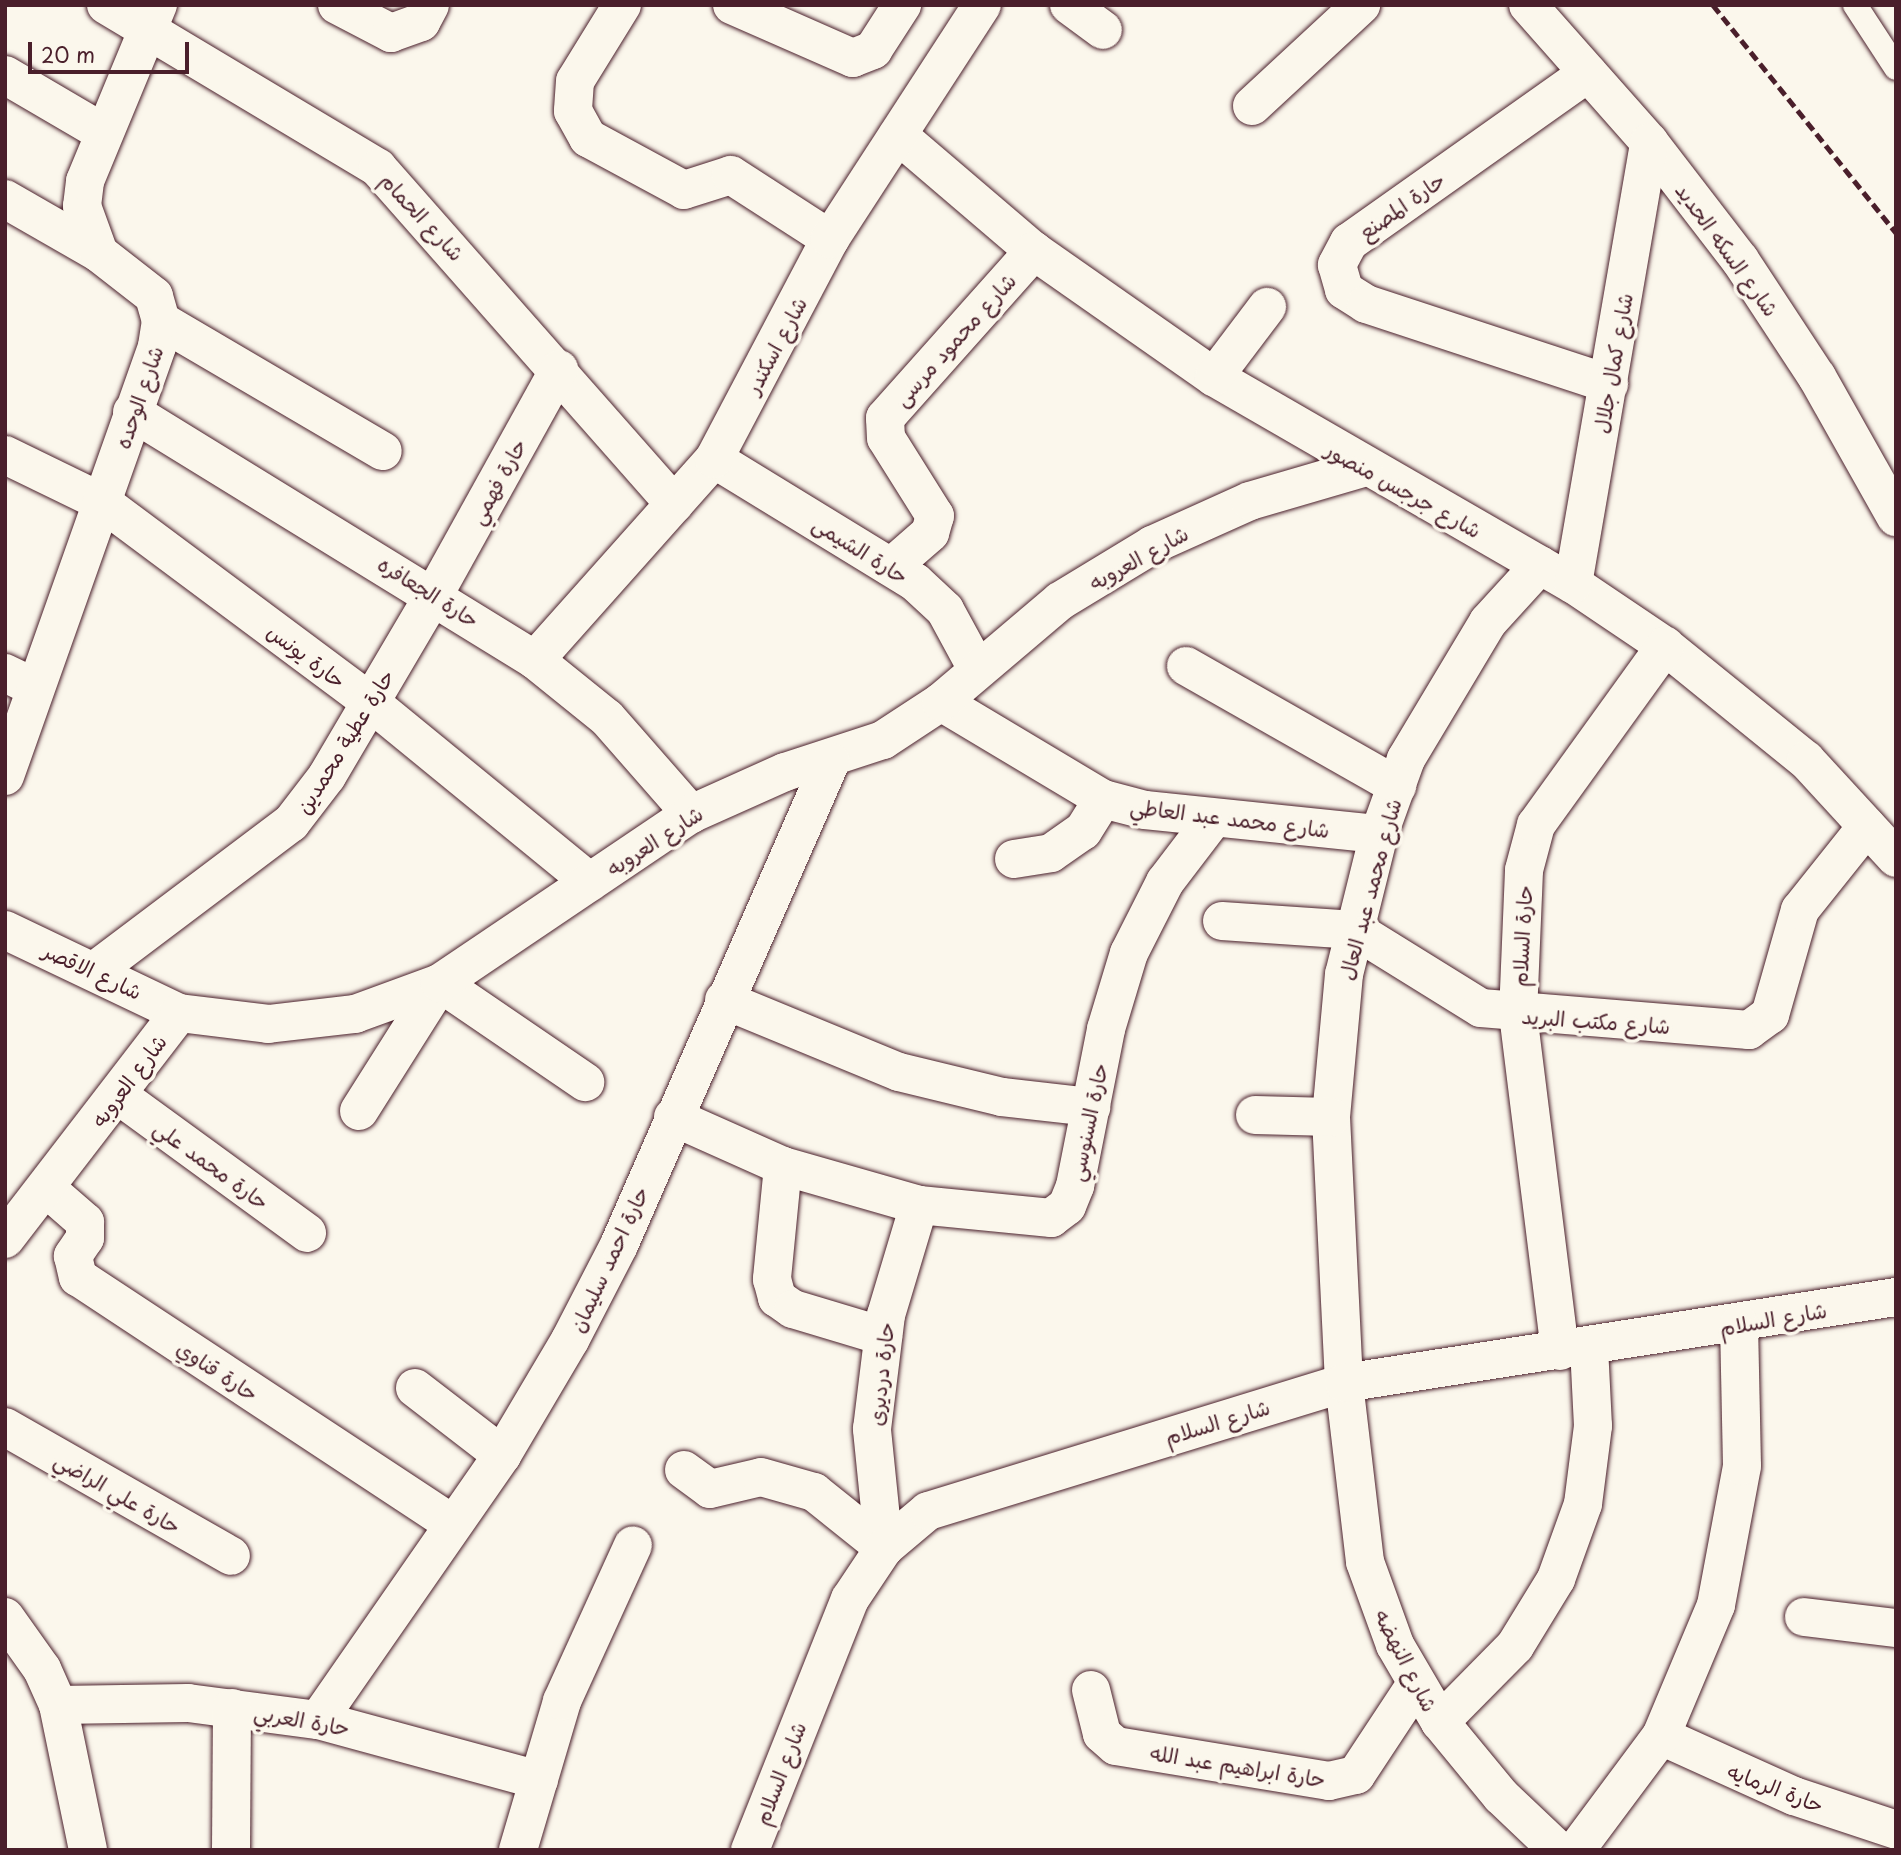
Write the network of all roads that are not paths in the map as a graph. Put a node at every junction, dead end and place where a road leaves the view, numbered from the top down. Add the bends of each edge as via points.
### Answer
1 (106, 5) edge
2 (337, 5) edge
3 (430, 5) edge
4 (622, 5) edge
5 (732, 5) edge
6 (902, 5) edge
7 (1069, 5) edge
8 (1361, 5) edge
9 (1528, 5) edge
10 (1855, 5) edge
11 (967, 11) edge
12 (151, 16) edge
13 (1103, 30) dead end
14 (1896, 68) edge
15 (1588, 73) junction
16 (5, 75) edge
17 (1252, 106) dead end
18 (104, 133) junction
19 (898, 135) junction
20 (1649, 142) junction
21 (5, 199) edge
22 (830, 239) junction
23 (1034, 251) junction
24 (99, 253) junction
25 (1267, 307) dead end
26 (161, 321) junction
27 (559, 369) junction
28 (1214, 376) junction
29 (1609, 384) junction
30 (132, 412) junction
31 (383, 451) dead end
32 (5, 455) edge
33 (715, 459) junction
34 (1363, 468) junction
35 (102, 502) junction
36 (674, 504) junction
37 (1896, 517) edge
38 (1540, 565) junction
39 (891, 567) junction
40 (1573, 584) junction
41 (435, 593) junction
42 (1665, 646) junction
43 (535, 660) junction
44 (1186, 666) dead end
45 (977, 669) junction
46 (21, 680) edge
47 (370, 702) junction
48 (941, 702) junction
49 (831, 761) junction
50 (5, 776) edge
51 (1397, 786) junction
52 (1103, 799) junction
53 (691, 814) junction
54 (1213, 819) junction
55 (1867, 826) junction
56 (1379, 834) junction
57 (1896, 858) edge
58 (1014, 859) dead end
59 (590, 882) junction
60 (1222, 921) dead end
61 (1355, 930) junction
62 (6, 933) edge
63 (97, 969) junction
64 (440, 983) junction
65 (724, 1000) junction
66 (179, 1013) junction
67 (1518, 1014) junction
68 (585, 1082) dead end
69 (118, 1095) junction
70 (1091, 1107) junction
71 (359, 1111) dead end
72 (1255, 1115) dead end
73 (673, 1116) junction
74 (1331, 1117) junction
75 (783, 1166) junction
76 (46, 1188) junction
77 (919, 1205) junction
78 (307, 1233) dead end
79 (5, 1240) edge
80 (1896, 1297) edge
81 (1739, 1324) junction
82 (883, 1336) junction
83 (1575, 1349) junction
84 (1344, 1383) junction
85 (415, 1388) dead end
86 (5, 1427) edge
87 (502, 1455) junction
88 (684, 1470) dead end
89 (453, 1524) junction
90 (633, 1545) dead end
91 (884, 1548) junction
92 (231, 1556) dead end
93 (5, 1617) edge
94 (1804, 1617) dead end
95 (1896, 1628) edge
96 (1416, 1684) junction
97 (1091, 1690) dead end
98 (58, 1706) junction
99 (232, 1708) junction
100 (318, 1720) junction
101 (1440, 1722) junction
102 (1661, 1736) junction
103 (539, 1780) junction
104 (1896, 1830) edge
105 (88, 1850) edge
106 (231, 1850) edge
107 (518, 1850) edge
108 (750, 1850) edge
109 (1558, 1850) edge
110 (1576, 1850) edge

1 - 12 street, شارع الحمام
2 - 3 street via 391,33 421,22
4 - 22 street via 575,81 573,111 588,138 684,190 718,174 731,175
5 - 6 street via 853,58 873,50
7 - 13 street
8 - 17 street
9 - 15 street, شارع السكه الحديد
10 - 14 lane
11 - 19 street, شارع اسكندر
12 - 18 street
12 - 27 street, شارع الحمام via 378,168
15 - 20 street, شارع السكه الحديد
15 - 29 street, حارة المصنع via 1349,242 1337,265 1344,290 1366,304
16 - 18 street
18 - 24 street via 82,206
19 - 22 street, شارع اسكندر
19 - 23 street, شارع جرجس منصور
20 - 29 street, شارع كمال جلال
20 - 37 street, شارع السكه الحديد via 1740,260 1817,377
21 - 24 street, شارع الوحده
22 - 33 street, شارع اسكندر
23 - 28 street, شارع جرجس منصور
23 - 39 street, شارع محمود مرسى via 886,418 887,438 935,516 930,533
24 - 26 street, شارع الوحده via 136,276 154,296
25 - 28 street
26 - 30 street, شارع الوحده
26 - 31 street
27 - 36 street, شارع الحمام
27 - 41 street, حارة فهمي
28 - 34 street, شارع جرجس منصور
29 - 40 street, شارع كمال جلال
30 - 35 street, شارع الوحده
30 - 41 street, حارة الجعافره
32 - 35 street, حارة يونس
33 - 36 street, شارع اسكندر
33 - 39 street, حارة الشيمى
34 - 38 street, شارع جرجس منصور
34 - 45 street, شارع العروبه via 1250,501 1152,544 1060,601
35 - 46 street, شارع الوحده
35 - 47 street, حارة يونس
36 - 43 street, شارع اسكندر
38 - 40 street, شارع جرجس منصور
38 - 51 street, شارع محمد عبد العال via 1488,622 1443,688
39 - 45 street, حارة الشيمى via 944,610
40 - 42 street, شارع جرجس منصور
41 - 43 street, حارة الجعافره
41 - 47 street, حارة عطية محمدين
42 - 55 street, شارع جرجس منصور via 1806,760
42 - 67 street, حارة السلام via 1532,836 1524,870
43 - 53 street, حارة الجعافره via 607,719
44 - 51 street
45 - 48 street, شارع العروبه
46 - 50 street, شارع الوحده
47 - 59 street, حارة يونس
47 - 63 street, حارة عطية محمدين via 291,823
48 - 49 street, شارع العروبه via 883,740
48 - 52 street, شارع محمد عبد العاطي
49 - 53 street, شارع العروبه via 785,772
49 - 65 street, حارة احمد سليمان
51 - 56 street, شارع محمد عبد العال
52 - 54 street, شارع محمد عبد العاطي
52 - 58 street via 1083,831 1062,846
53 - 59 street, شارع العروبه
54 - 56 street, شارع محمد عبد العاطي
54 - 70 street, حارة السنوسي via 1165,882 1129,953
55 - 57 street, شارع جرجس منصور
55 - 67 street, شارع مكتب البريد via 1792,924 1770,1015 1758,1028
56 - 61 street, شارع محمد عبد العال
59 - 64 street, شارع العروبه
60 - 61 street, شارع مكتب البريد
61 - 67 street, شارع مكتب البريد via 1448,991 1481,1008
61 - 74 street, شارع محمد عبد العال via 1344,974
62 - 63 street, شارع الاقصر
63 - 66 street, شارع الاقصر
64 - 66 street, شارع العروبه via 355,1014 268,1024
64 - 68 street
64 - 71 street
65 - 70 street via 899,1072 1002,1097
65 - 73 street, حارة احمد سليمان
66 - 69 street, شارع العروبه
67 - 83 street, حارة السلام
69 - 76 street, شارع العروبه
69 - 78 street, حارة محمد علي
70 - 77 street, حارة السنوسي via 1068,1206 1051,1218
72 - 74 street
73 - 75 street, حارة السنوسي
73 - 87 street, حارة احمد سليمان via 619,1245
74 - 84 street, شارع محمد عبد العال
75 - 77 street, حارة السنوسي
75 - 82 street via 772,1279 778,1298 793,1309
76 - 79 street, شارع العروبه
76 - 89 street, حارة قناوي via 85,1222 85,1238 73,1256 78,1277
77 - 82 street, حارة درديرى
80 - 81 street, شارع السلام
81 - 83 street, شارع السلام
81 - 102 street via 1742,1466 1716,1605
82 - 91 street, حارة درديرى via 872,1429
83 - 84 street, شارع السلام
83 - 101 street, حارة السلام via 1593,1426 1583,1504 1556,1579 1515,1646
84 - 91 street, شارع السلام via 971,1495 928,1511
84 - 96 street, شارع النهضه via 1365,1562
85 - 87 street
86 - 92 street, حارة علي الراضي
87 - 89 street, حارة احمد سليمان
88 - 91 street via 710,1489 761,1478 814,1492
89 - 100 street, حارة احمد سليمان
90 - 103 street via 562,1701
91 - 108 street, شارع السلام via 850,1599 823,1656
93 - 98 street via 42,1669
94 - 95 street
96 - 97 street, حارة ابراهيم عبد الله via 1356,1775 1329,1781 1116,1746 1102,1734
96 - 101 street, شارع النهضه
98 - 99 street, حارة العربي
98 - 105 street
99 - 100 street, حارة العربي
99 - 106 street
100 - 103 street, حارة العربي
101 - 109 street, شارع النهضه via 1501,1796
102 - 104 street, حارة الرمايه via 1794,1796
102 - 110 street
103 - 107 street

